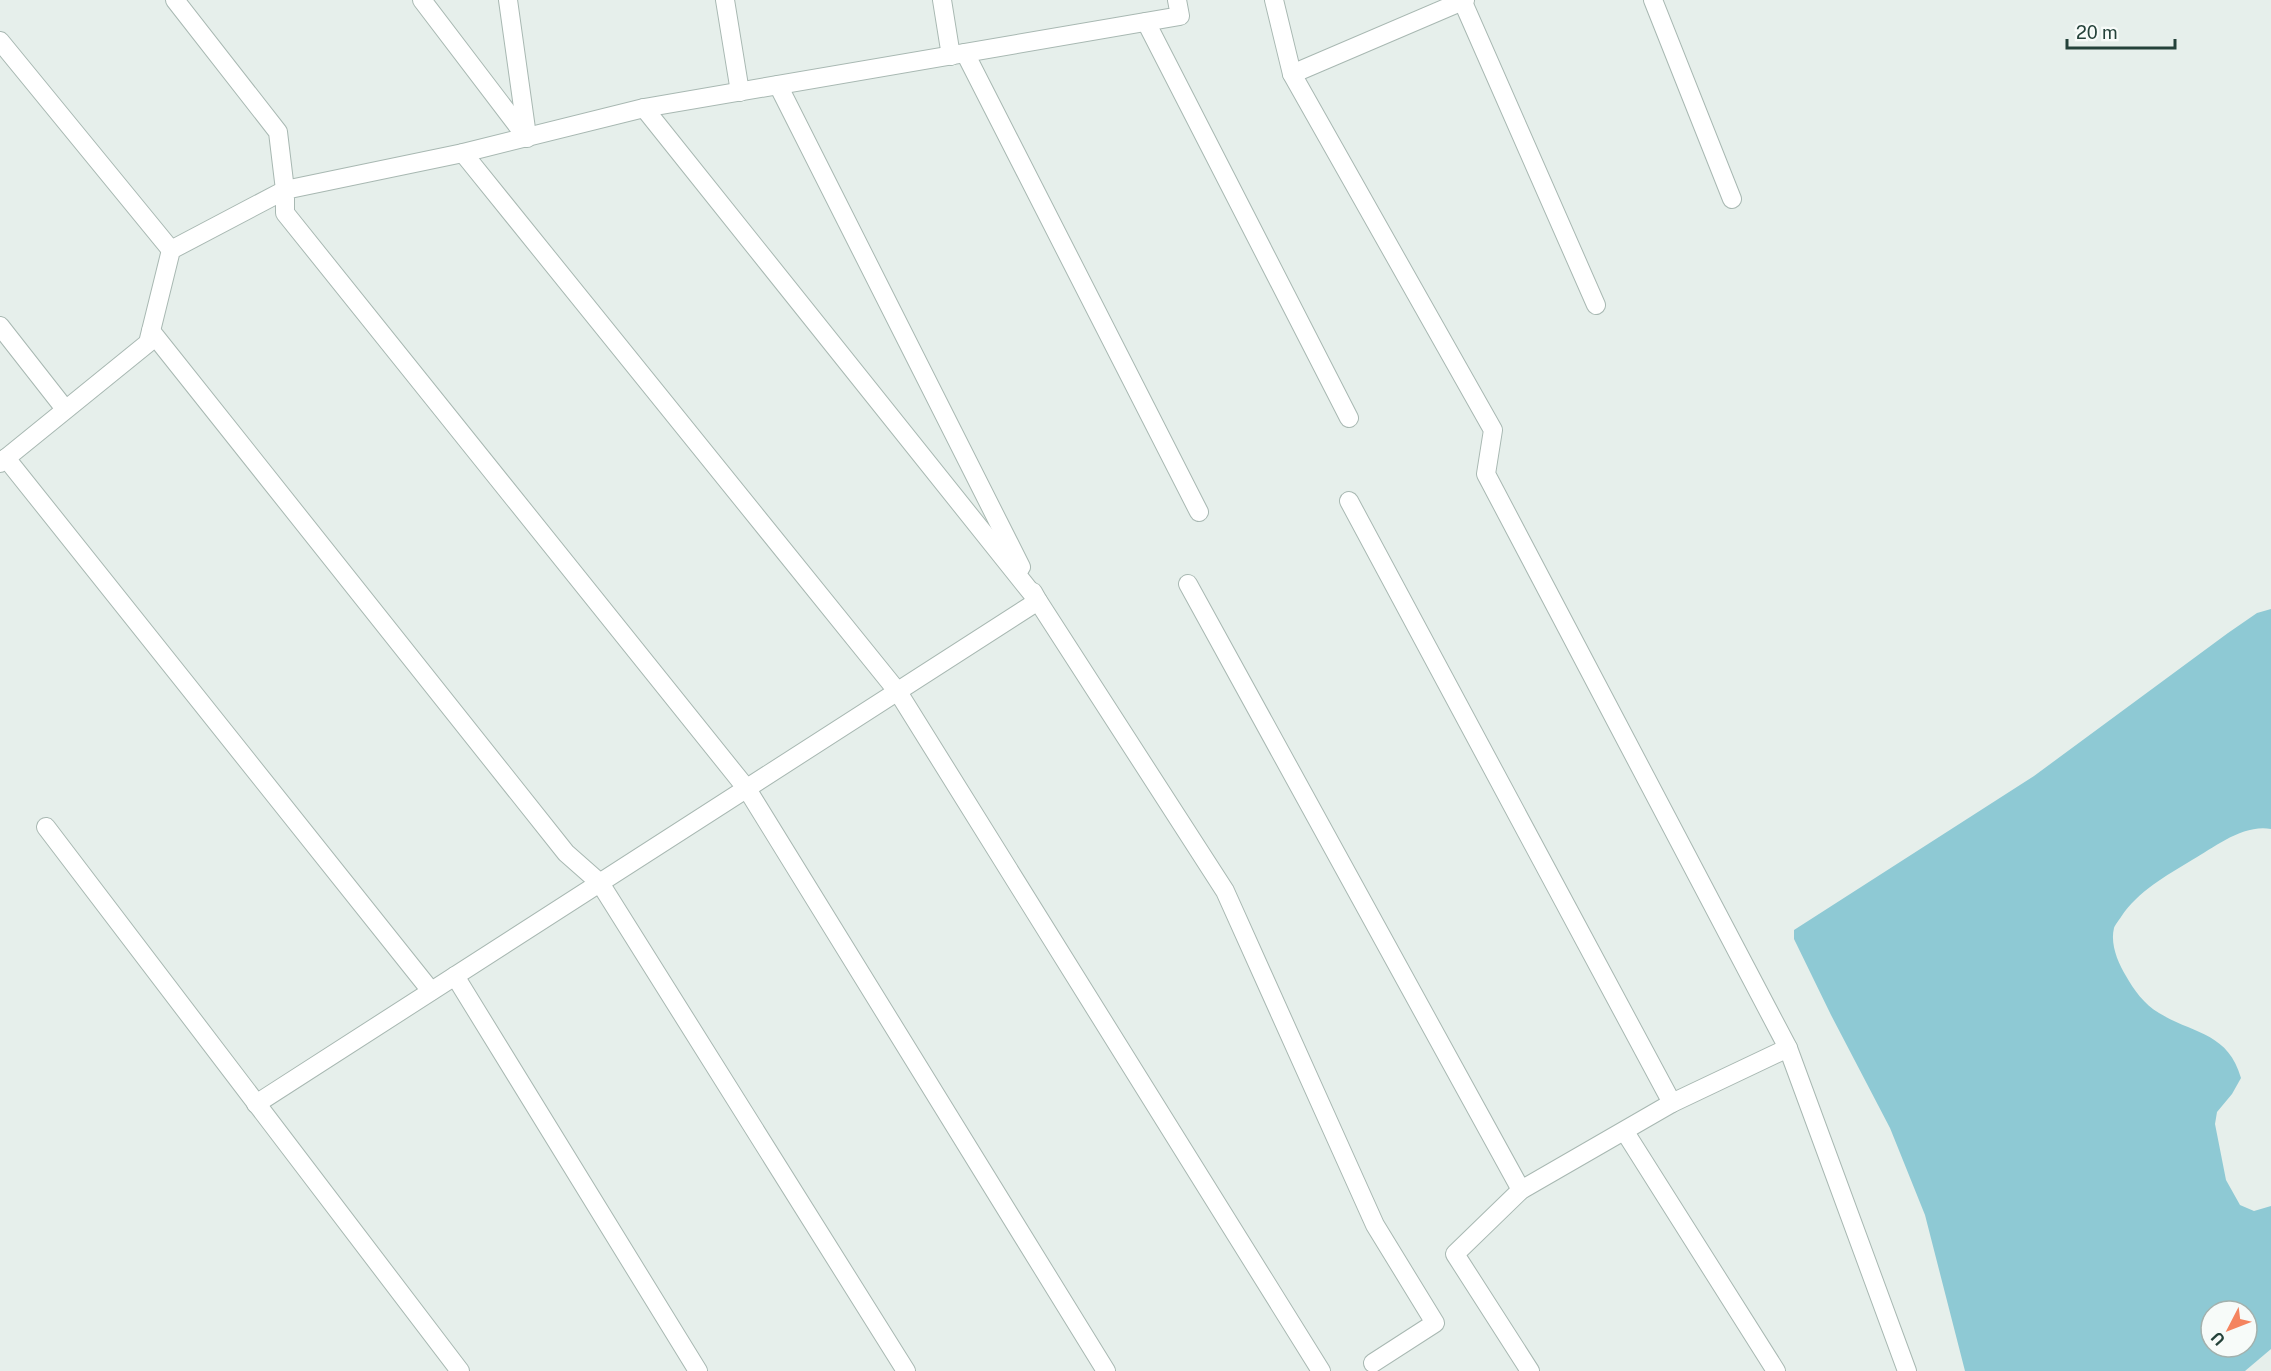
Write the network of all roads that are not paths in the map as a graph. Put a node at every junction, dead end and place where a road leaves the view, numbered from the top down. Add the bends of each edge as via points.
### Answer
1 (175, 0) edge
2 (422, 0) edge
3 (508, 0) edge
4 (725, 0) edge
5 (942, 0) edge
6 (1177, 0) edge
7 (1274, 0) edge
8 (1463, 0) edge
9 (1653, 0) edge
10 (1146, 22) junction
11 (0, 41) edge
12 (958, 54) junction
13 (1292, 74) junction
14 (778, 85) junction
15 (740, 92) junction
16 (644, 108) junction
17 (527, 138) junction
18 (463, 153) junction
19 (285, 190) junction
20 (1732, 199) dead end
21 (171, 250) junction
22 (1596, 304) dead end
23 (0, 326) edge
24 (151, 331) junction
25 (65, 410) junction
26 (1349, 417) dead end
27 (3, 460) edge
28 (1349, 501) dead end
29 (1199, 512) dead end
30 (1188, 584) dead end
31 (1038, 602) junction
32 (898, 692) junction
33 (747, 789) junction
34 (46, 827) dead end
35 (600, 883) junction
36 (455, 976) junction
37 (432, 992) junction
38 (1788, 1048) junction
39 (1672, 1103) junction
40 (256, 1104) junction
41 (1625, 1132) junction
42 (1521, 1190) junction
43 (1370, 1368) edge
44 (460, 1371) edge
45 (698, 1371) edge
46 (906, 1371) edge
47 (1106, 1371) edge
48 (1321, 1371) edge
49 (1530, 1371) edge
50 (1776, 1371) edge
51 (1907, 1371) edge

1 - 19 street via 278,132
2 - 17 street
3 - 17 street
4 - 15 street
5 - 12 street
6 - 10 street via 1180,16
7 - 13 street
8 - 13 street
8 - 22 street
9 - 20 street
10 - 12 street
10 - 26 street
11 - 21 street
12 - 14 street
12 - 29 street
13 - 38 street via 1492,430 1486,474
14 - 15 street
14 - 31 street
15 - 16 street
16 - 17 street
16 - 31 street
17 - 18 street
18 - 19 street
18 - 32 street
19 - 21 street
19 - 33 street via 285,213
21 - 24 street
23 - 25 street
24 - 25 street via 148,343
24 - 35 street via 566,853
25 - 27 street
27 - 37 street
28 - 39 street
30 - 42 street
31 - 32 street
31 - 43 street via 1225,891 1376,1225 1435,1323
32 - 33 street
32 - 48 street
33 - 35 street
33 - 47 street
34 - 40 street
35 - 36 street
35 - 46 street
36 - 37 street
36 - 45 street
37 - 40 street
38 - 39 street
38 - 51 street
39 - 41 street
40 - 44 street
41 - 42 street
41 - 50 street
42 - 49 street via 1455,1254

